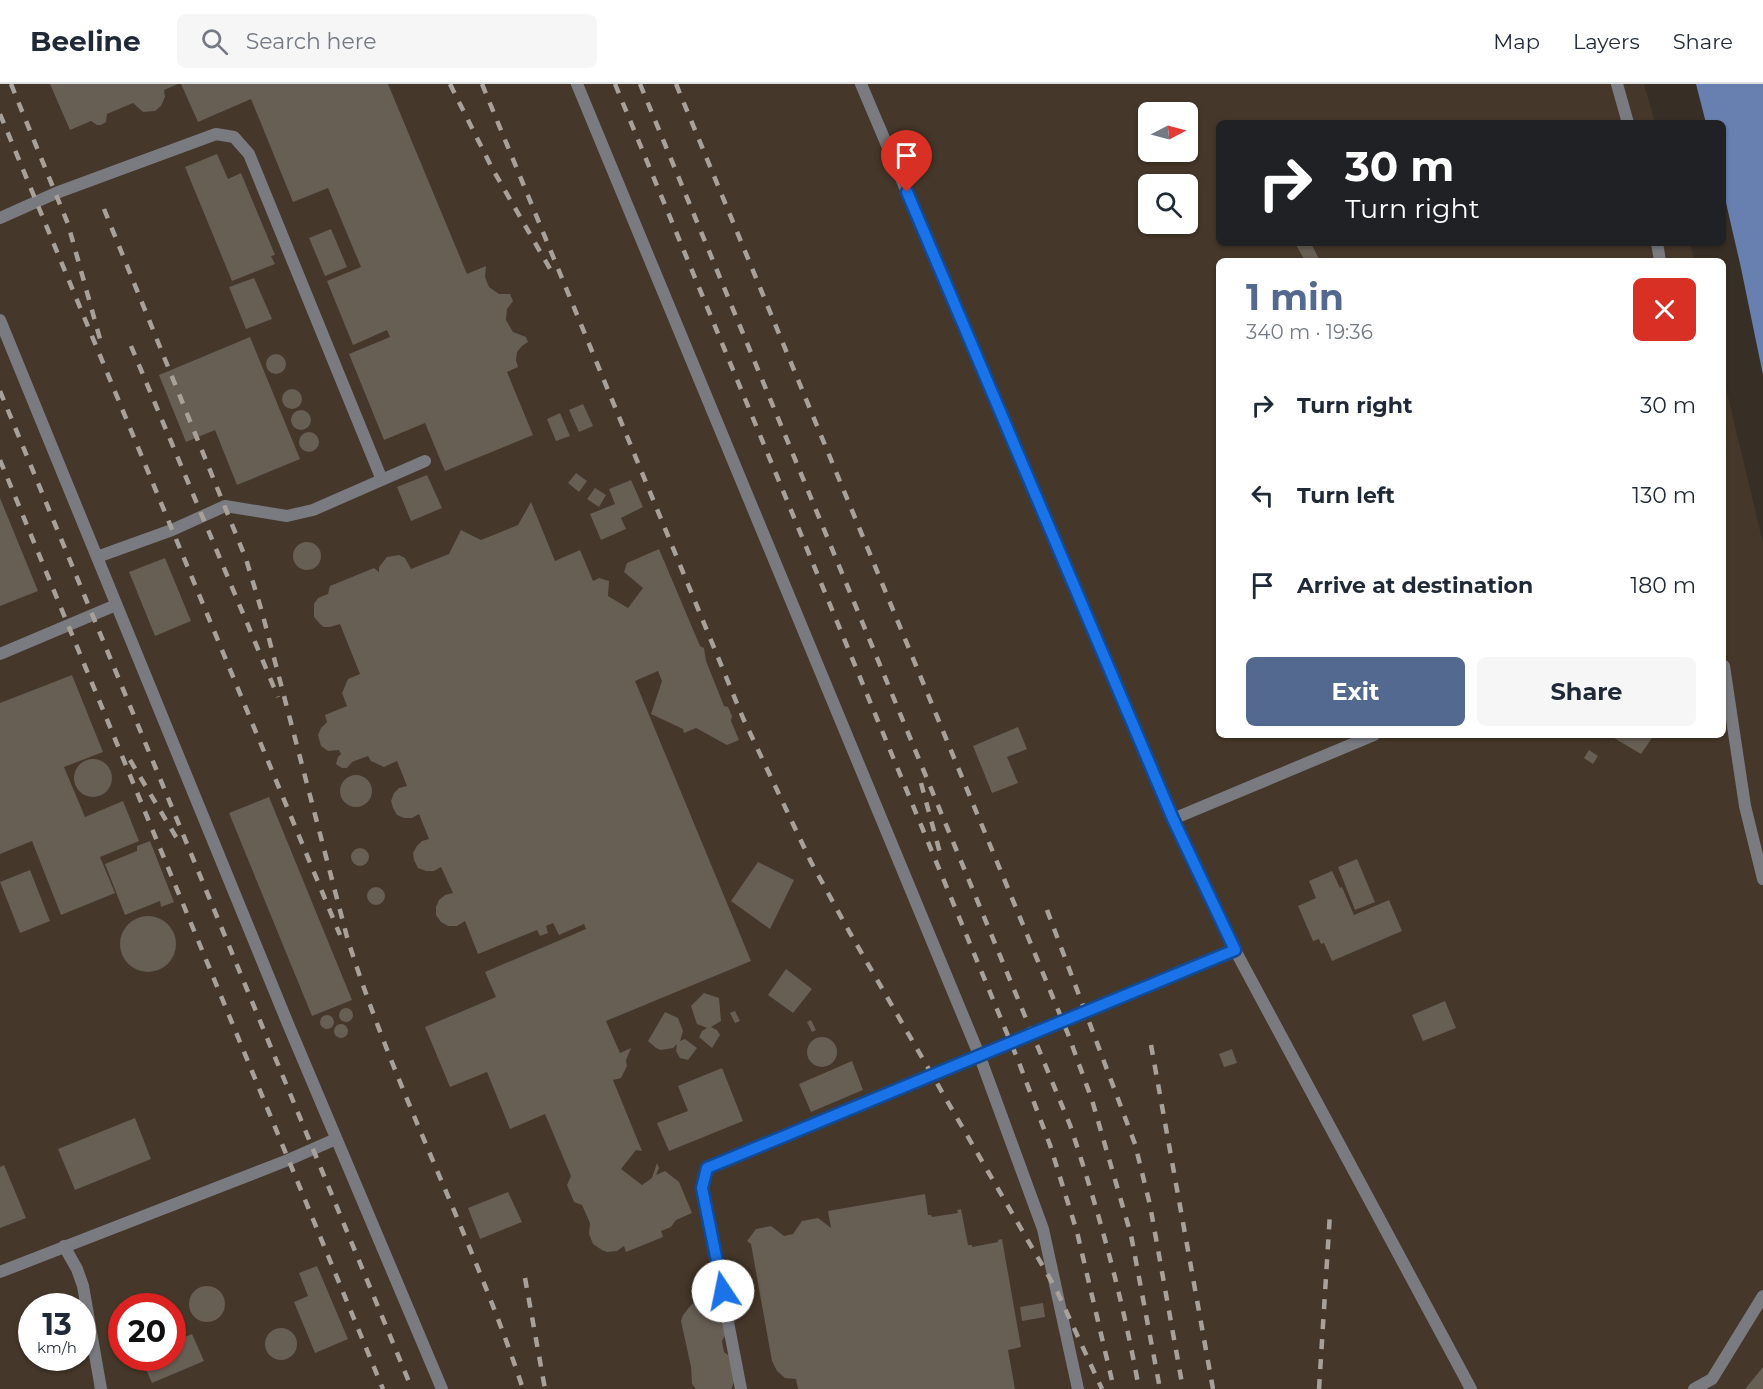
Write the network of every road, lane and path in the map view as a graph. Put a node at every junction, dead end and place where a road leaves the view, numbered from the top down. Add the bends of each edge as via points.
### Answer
1 (577, 84) edge
2 (861, 84) edge
3 (1617, 84) edge
4 (1627, 120) edge
5 (0, 218) edge
6 (0, 320) edge
7 (425, 461) dead end
8 (382, 480) junction
9 (97, 557) junction
10 (116, 605) junction
11 (0, 654) edge
12 (1726, 679) edge
13 (1367, 738) edge
14 (1173, 819) junction
15 (1763, 879) edge
16 (1235, 950) junction
17 (980, 1056) junction
18 (336, 1139) junction
19 (64, 1246) junction
20 (0, 1272) edge
21 (1763, 1296) edge
22 (101, 1389) edge
23 (442, 1389) edge
24 (741, 1389) edge
25 (1078, 1389) edge
26 (1471, 1389) edge
27 (1695, 1389) edge

1 - 17 lane
2 - 14 lane
3 - 4 lane
5 - 8 lane via 56,193 216,134 234,137 249,154
6 - 9 lane
7 - 8 lane
8 - 9 lane via 313,510 287,516 225,507
9 - 10 lane
10 - 11 lane
10 - 18 lane
12 - 15 lane via 1745,806
13 - 14 lane
14 - 16 lane
16 - 17 lane
16 - 26 lane
17 - 24 lane via 707,1168 702,1188
17 - 25 lane via 1044,1229
18 - 19 lane
18 - 23 lane
19 - 20 lane
19 - 22 lane via 83,1286
21 - 27 lane via 1712,1379

